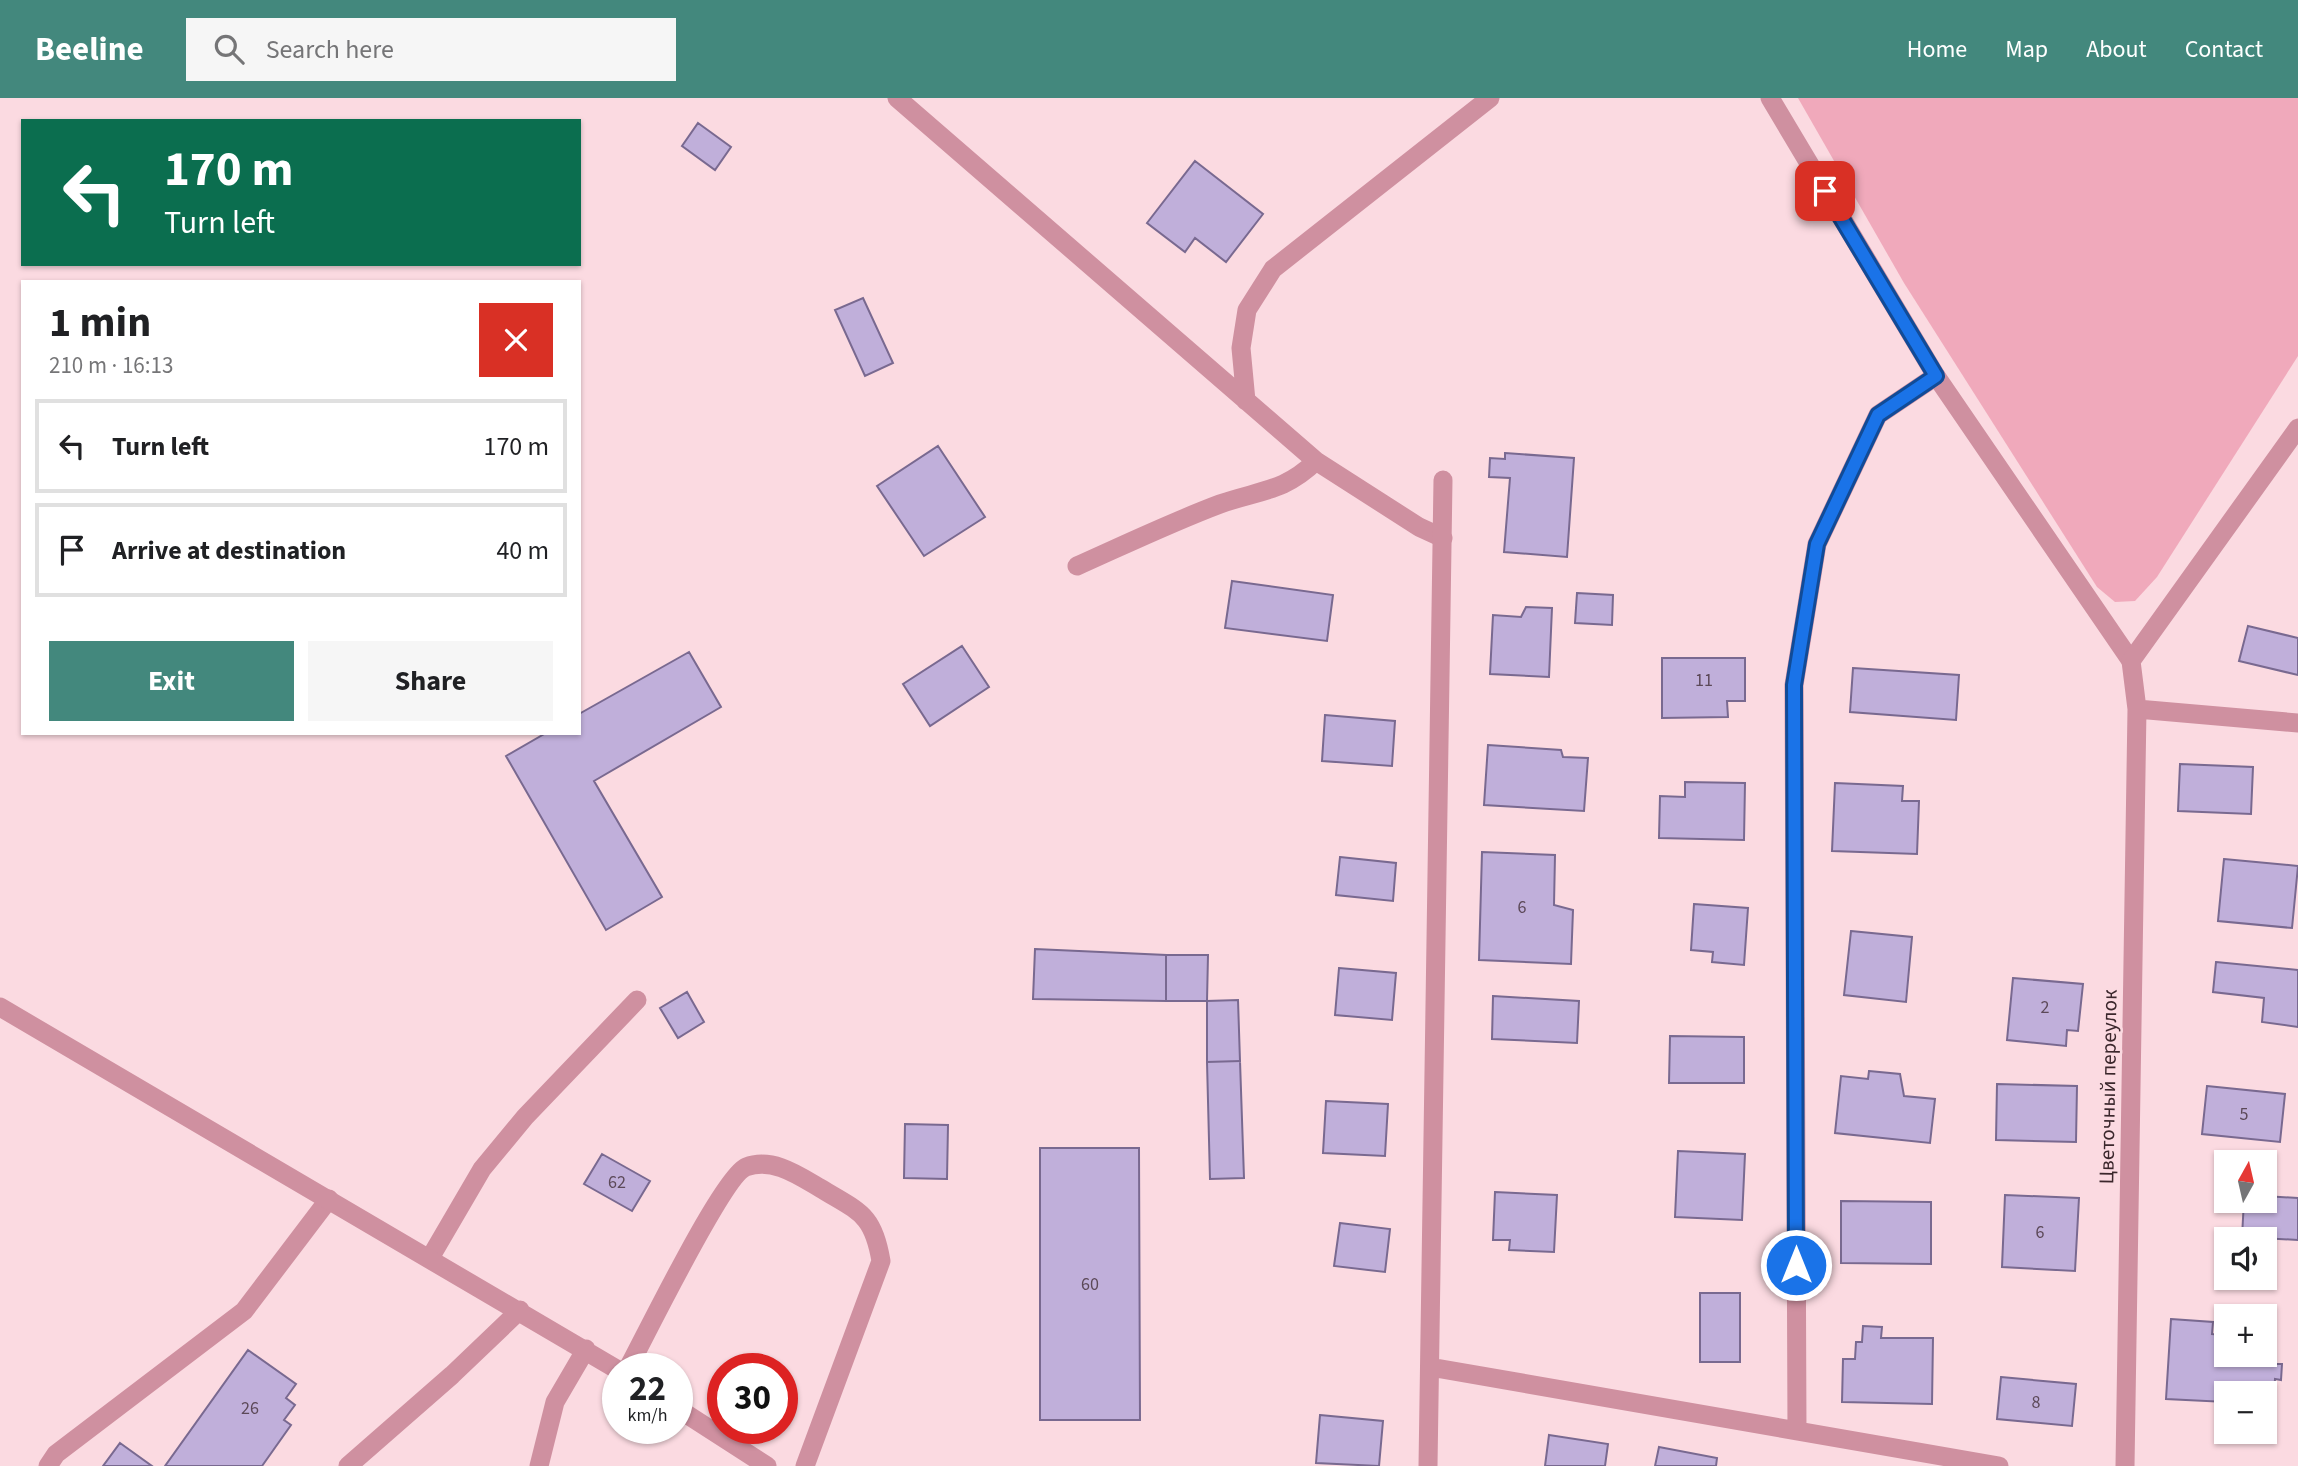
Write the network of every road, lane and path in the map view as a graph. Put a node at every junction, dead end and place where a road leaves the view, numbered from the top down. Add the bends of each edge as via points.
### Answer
1 (897, 98) edge
2 (1490, 98) edge
3 (1770, 98) edge
4 (1936, 376) junction
5 (1246, 401) junction
6 (2298, 428) edge
7 (1316, 461) junction
8 (1443, 480) dead end
9 (1443, 538) junction
10 (1077, 566) dead end
11 (2131, 661) junction
12 (2137, 709) junction
13 (2298, 723) edge
14 (638, 1000) dead end
15 (0, 1007) edge
16 (329, 1199) junction
17 (430, 1258) junction
18 (520, 1310) junction
19 (586, 1349) junction
20 (636, 1353) edge
21 (602, 1360) edge
22 (1430, 1367) junction
23 (693, 1418) edge
24 (1797, 1431) junction
25 (48, 1466) edge
26 (348, 1466) edge
27 (540, 1466) edge
28 (767, 1466) edge
29 (806, 1466) edge
30 (1428, 1466) edge
31 (1998, 1466) edge
32 (2125, 1466) edge

1 - 5 street
2 - 5 street via 1273,269 1247,310 1241,348
3 - 4 street
4 - 11 street
4 - 24 street via 1878,415 1817,544 1794,685
5 - 7 street
6 - 11 street
7 - 9 street
7 - 10 street via 1277,488 1220,504
8 - 9 street
9 - 22 street
11 - 12 street, Цветочный переулок
12 - 13 street
12 - 32 street, Цветочный переулок
14 - 17 street via 525,1117 482,1169
15 - 16 street
16 - 17 street
16 - 25 street via 244,1311 56,1454
17 - 18 street
18 - 19 street
18 - 26 street
19 - 21 street
19 - 27 street via 555,1402
20 - 29 street via 716,1202 743,1168 765,1162 799,1175 865,1216 877,1238 881,1261
22 - 24 street
22 - 30 street
23 - 28 street
24 - 31 street

